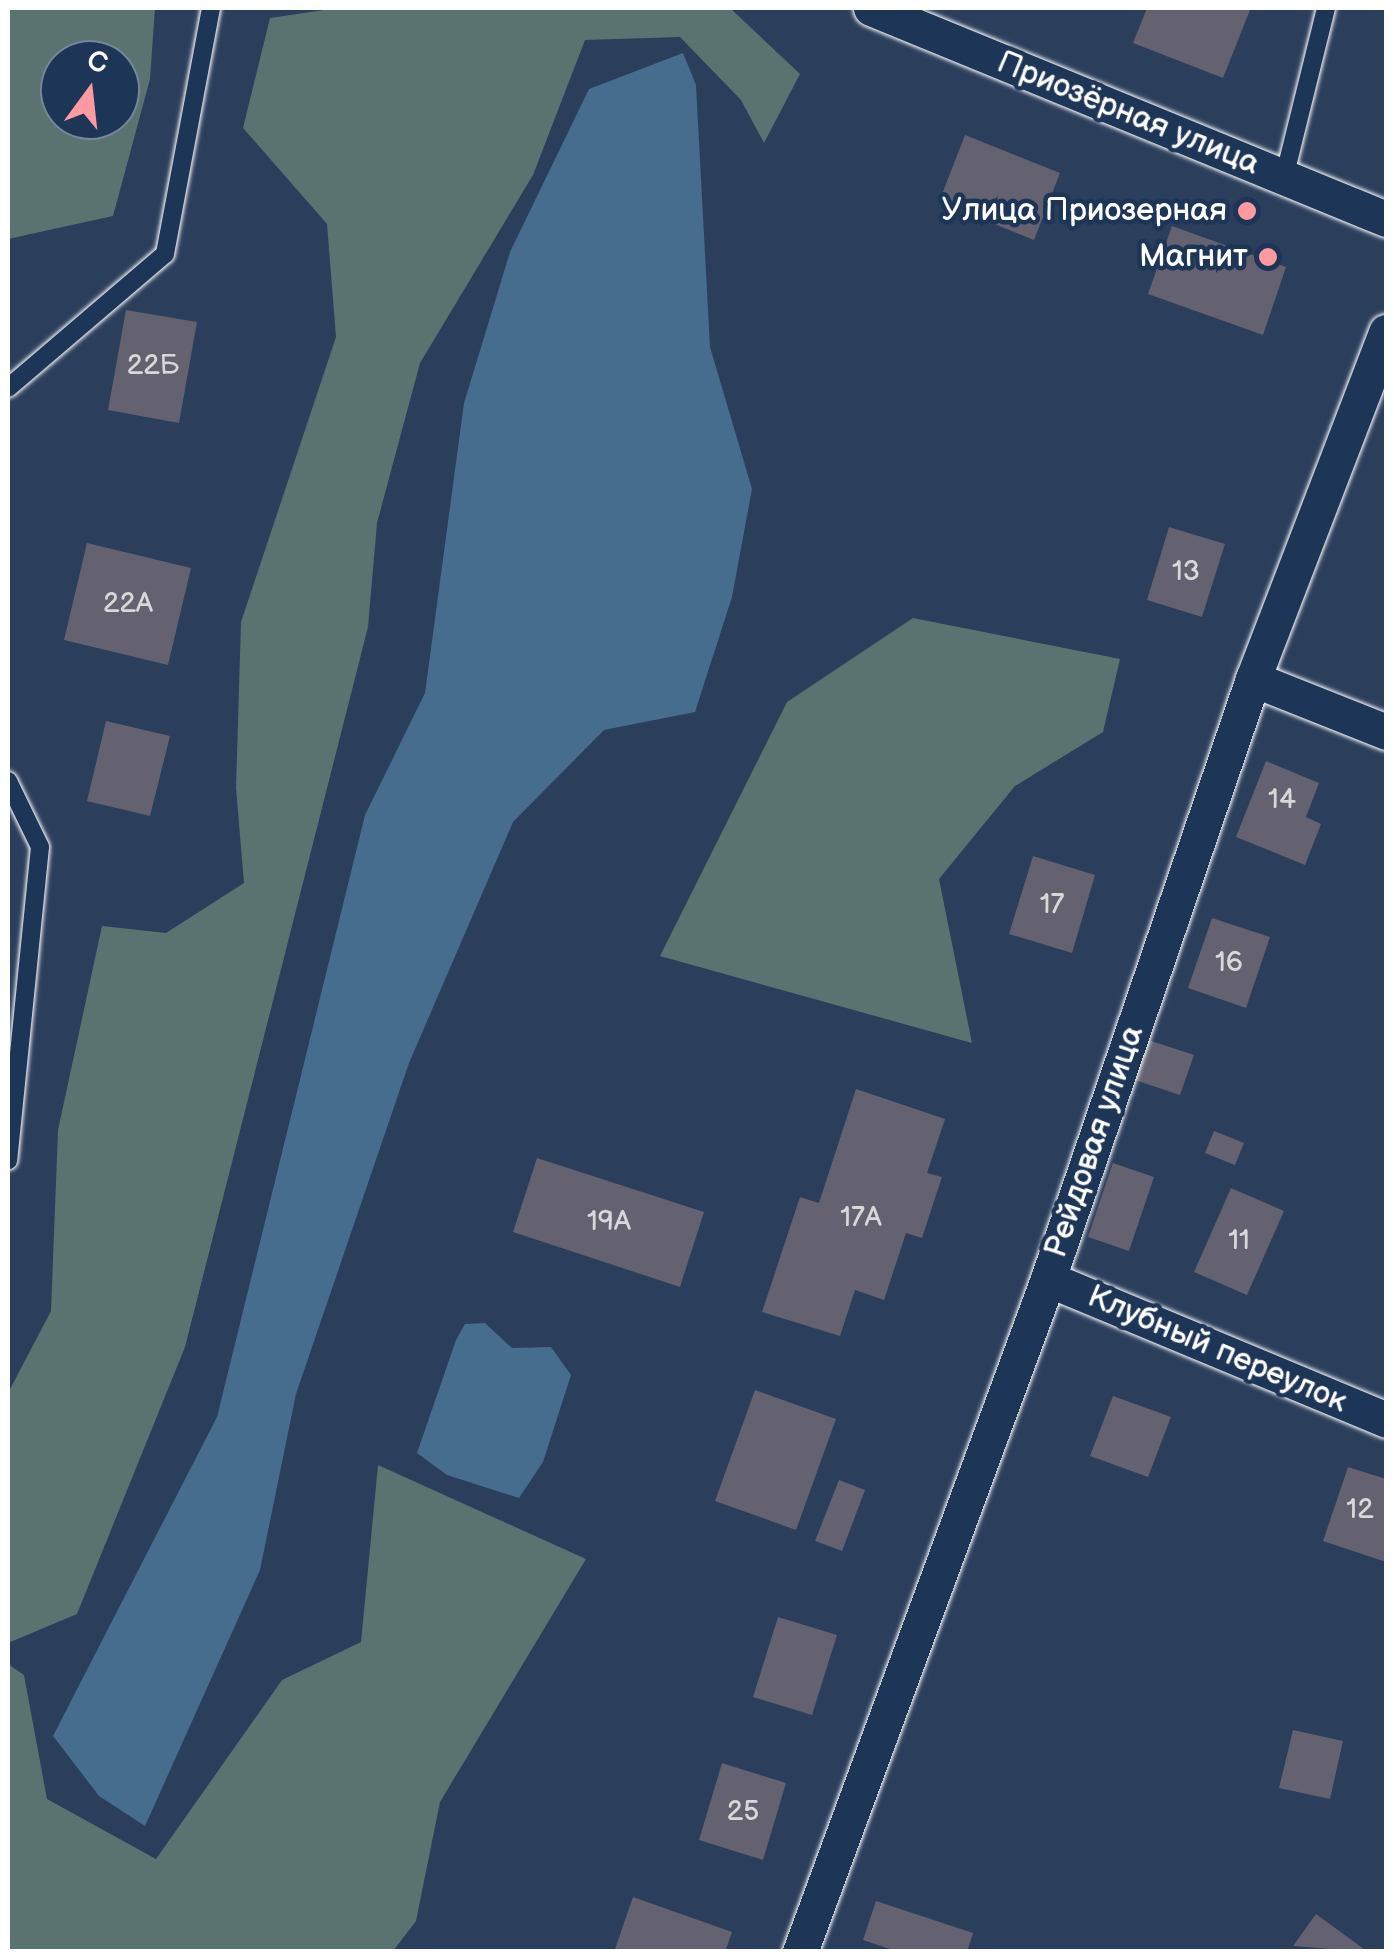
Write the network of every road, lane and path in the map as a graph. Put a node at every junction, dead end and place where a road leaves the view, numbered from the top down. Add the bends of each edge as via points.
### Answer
1 (211, 8) edge
2 (871, 8) edge
3 (1326, 8) edge
4 (1284, 178) junction
5 (1386, 219) edge
6 (1386, 332) edge
7 (8, 388) edge
8 (1253, 679) junction
9 (1386, 732) edge
10 (8, 780) edge
11 (8, 1160) edge
12 (1048, 1279) junction
13 (1386, 1420) edge
14 (800, 1952) edge

1 - 7 lane via 166,254
2 - 4 street, Приозёрная улица
3 - 4 lane
4 - 5 street, Приозёрная улица
6 - 8 street, Рейдовая улица
8 - 9 street
8 - 12 street, Рейдовая улица
10 - 11 lane via 40,846
12 - 13 street, Клубный переулок
12 - 14 street, Рейдовая улица

